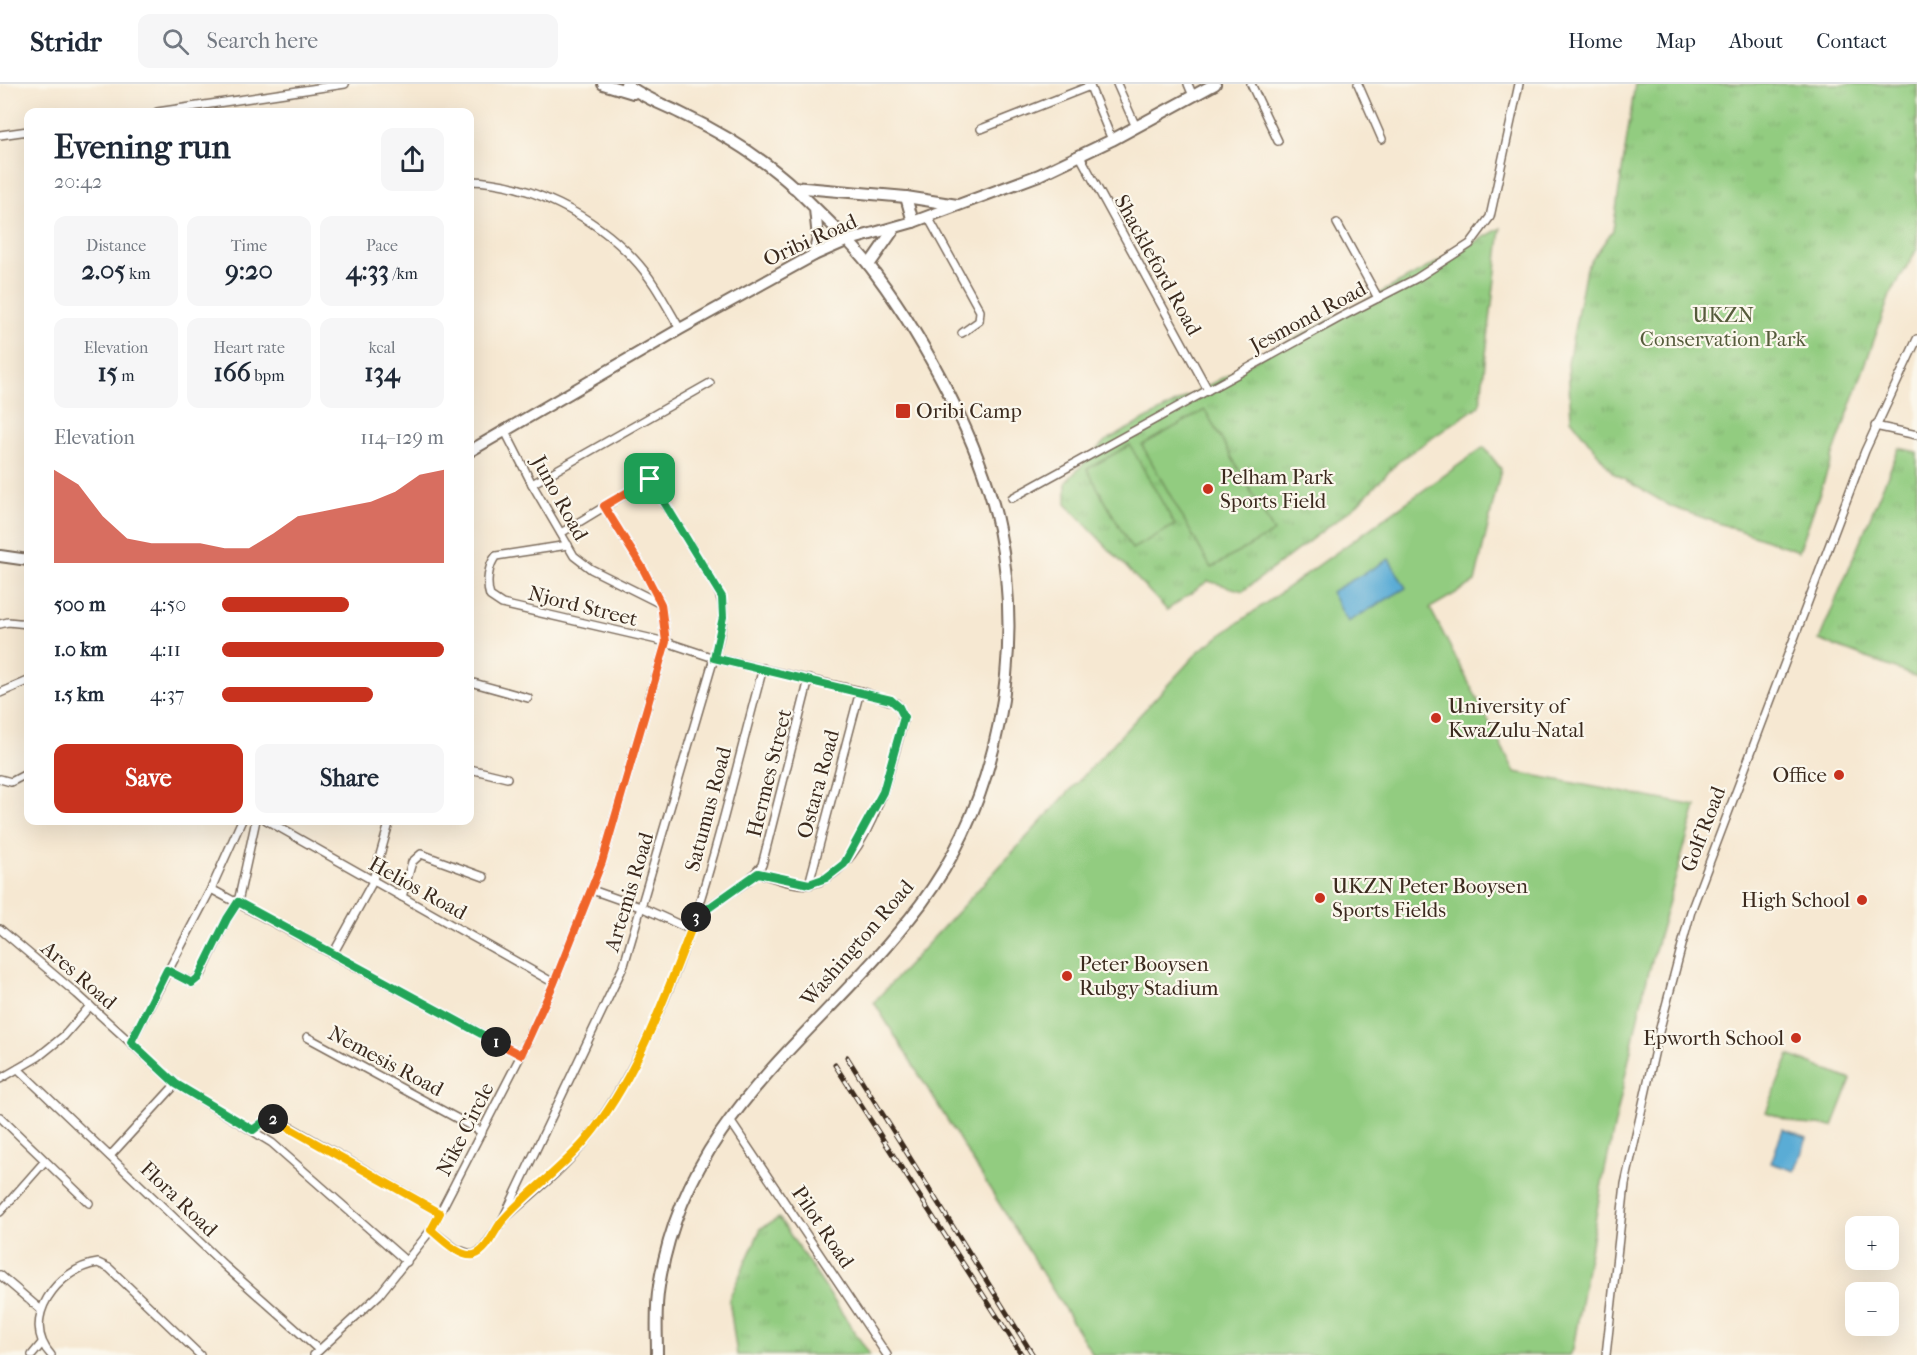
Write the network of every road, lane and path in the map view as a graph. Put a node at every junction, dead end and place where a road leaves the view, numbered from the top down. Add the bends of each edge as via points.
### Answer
1 (345, 84) edge
2 (603, 84) edge
3 (626, 84) edge
4 (1118, 84) edge
5 (1188, 84) edge
6 (1215, 84) edge
7 (1251, 84) edge
8 (1358, 84) edge
9 (1519, 84) edge
10 (329, 85) edge
11 (1090, 85) edge
12 (642, 95) junction
13 (1193, 96) junction
14 (182, 108) edge
15 (1136, 127) junction
16 (981, 129) dead end
17 (24, 132) edge
18 (0, 135) edge
19 (1383, 139) dead end
20 (1112, 140) junction
21 (1278, 141) dead end
22 (1080, 156) junction
23 (474, 182) edge
24 (793, 187) junction
25 (906, 196) junction
26 (957, 205) junction
27 (815, 209) junction
28 (928, 217) junction
29 (913, 222) junction
30 (1337, 223) dead end
31 (894, 228) junction
32 (846, 241) junction
33 (814, 255) junction
34 (869, 265) junction
35 (1378, 298) junction
36 (680, 329) junction
37 (962, 333) dead end
38 (1917, 339) edge
39 (710, 383) dead end
40 (1208, 390) junction
41 (1875, 426) junction
42 (505, 431) junction
43 (1917, 435) edge
44 (474, 450) edge
45 (532, 484) junction
46 (1012, 498) dead end
47 (604, 506) junction
48 (561, 533) junction
49 (568, 545) junction
50 (0, 556) edge
51 (24, 559) edge
52 (661, 604) junction
53 (0, 624) edge
54 (24, 624) edge
55 (666, 642) junction
56 (714, 658) junction
57 (763, 668) junction
58 (808, 679) junction
59 (24, 683) edge
60 (474, 683) edge
61 (860, 691) junction
62 (0, 693) edge
63 (528, 698) dead end
64 (474, 770) edge
65 (24, 775) edge
66 (507, 778) dead end
67 (0, 779) edge
68 (240, 825) edge
69 (255, 825) edge
70 (274, 825) edge
71 (389, 825) edge
72 (758, 873) junction
73 (484, 877) dead end
74 (372, 883) junction
75 (809, 884) junction
76 (211, 889) junction
77 (591, 890) junction
78 (402, 897) junction
79 (238, 902) junction
80 (643, 908) junction
81 (697, 915) junction
82 (0, 929) edge
83 (691, 930) junction
84 (333, 954) junction
85 (167, 970) junction
86 (554, 983) junction
87 (90, 1006) junction
88 (307, 1037) dead end
89 (131, 1042) junction
90 (521, 1055) junction
91 (18, 1069) junction
92 (0, 1079) edge
93 (176, 1084) junction
94 (0, 1117) edge
95 (729, 1119) junction
96 (253, 1130) junction
97 (482, 1132) junction
98 (110, 1156) junction
99 (45, 1161) junction
100 (89, 1203) dead end
101 (0, 1212) edge
102 (440, 1213) junction
103 (502, 1221) junction
104 (431, 1230) junction
105 (406, 1262) junction
106 (0, 1275) edge
107 (41, 1310) junction
108 (42, 1343) junction
109 (316, 1352) edge
110 (32, 1355) edge
111 (51, 1355) edge
112 (200, 1355) edge
113 (657, 1355) edge
114 (887, 1355) edge
115 (1606, 1355) edge

1 - 10 street
2 - 12 main road
3 - 12 main road
4 - 15 street
5 - 13 street
6 - 13 main road, Oribi Road
7 - 21 street
8 - 19 street
9 - 35 street, Jesmond Road via 1495,202 1482,231 1445,261
10 - 14 street
11 - 16 street
11 - 20 street
12 - 24 main road, Washington Road via 725,137 770,166
13 - 15 main road, Oribi Road
15 - 20 main road, Oribi Road
17 - 18 street
20 - 22 main road, Oribi Road
22 - 26 main road, Oribi Road
22 - 40 street, Shackleford Road
23 - 36 street via 530,193 594,224 635,260
24 - 25 main road
24 - 27 main road, Washington Road
25 - 26 main road
25 - 29 main road
26 - 28 main road, Oribi Road
27 - 32 main road, Washington Road
27 - 33 main road via 818,238
28 - 29 main road, Oribi Road
28 - 37 street via 980,311 979,321
29 - 31 main road, Oribi Road
30 - 35 street
31 - 32 main road, Oribi Road
31 - 34 main road
32 - 33 main road, Oribi Road
32 - 34 main road, Washington Road
33 - 36 main road, Oribi Road
34 - 95 main road, Washington Road via 903,315 951,401 976,455 999,527 1008,646 996,742 955,848 934,884 906,922
35 - 40 street, Jesmond Road
36 - 42 main road, Oribi Road
38 - 41 street, Golf Road
39 - 45 street
40 - 46 street, Jesmond Road
41 - 43 street
41 - 115 street, Golf Road via 1691,911 1625,1184
42 - 44 main road, Oribi Road
42 - 45 street, Juno Road
45 - 48 street, Juno Road
47 - 48 street
47 - 52 street
47 - 56 street, Artemis Road via 650,479 722,597 723,617
48 - 49 street, Juno Road
49 - 52 street, Juno Road via 581,563
49 - 55 street, Njord Street via 504,552 492,562 490,596 496,602
50 - 51 main road
52 - 55 street
53 - 54 street
55 - 56 street, Njord Street
55 - 77 street, Nike Circle
56 - 57 street, Njord Street
56 - 80 street, Artemis Road
57 - 58 street, Njord Street
57 - 81 street, Satumus Road
58 - 61 street, Njord Street
58 - 72 street, Hermes Street
59 - 62 street
60 - 63 street
61 - 75 street, Ostara Road
61 - 75 street, Njord Street via 896,704 902,711 903,722 883,792 851,855 835,872
64 - 66 street
65 - 67 street via 11,782
68 - 76 street
69 - 79 street
70 - 74 street, Helios Road
71 - 74 street
72 - 75 street
72 - 81 street
73 - 78 street via 421,854 412,862
74 - 78 street, Helios Road
74 - 84 street
76 - 79 street
76 - 85 street
77 - 80 street
77 - 86 street, Nike Circle
78 - 86 street, Helios Road
79 - 84 street
79 - 85 street via 196,981 192,983
80 - 83 street
80 - 103 street, Artemis Road via 615,988
81 - 83 street, Satumus Road
82 - 87 street, Ares Road
83 - 103 street, Satumus Road via 662,1004 618,1093 586,1140
84 - 90 street
85 - 89 street
86 - 90 street, Nike Circle
87 - 89 street, Ares Road
87 - 91 street via 64,1036
88 - 97 street, Nemesis Road
89 - 93 street, Ares Road
90 - 97 street, Nike Circle
91 - 92 street
91 - 98 street, Flora Road
93 - 96 street, Ares Road
93 - 98 street
94 - 99 street
95 - 113 main road, Washington Road via 695,1174 672,1231 659,1285
95 - 114 street, Pilot Road
96 - 102 street via 267,1119 276,1119
96 - 105 street, Ares Road via 300,1166
97 - 102 street, Nike Circle
98 - 109 street, Flora Road
99 - 100 street
99 - 101 street
102 - 104 street, Nike Circle
103 - 104 street, Artemis Road via 483,1249 473,1255 456,1249
104 - 105 street, Nike Circle
105 - 109 street, Nike Circle via 378,1295
106 - 107 street
107 - 108 street
107 - 112 street via 50,1295 78,1269 98,1263 109,1268
108 - 110 street
108 - 111 street

